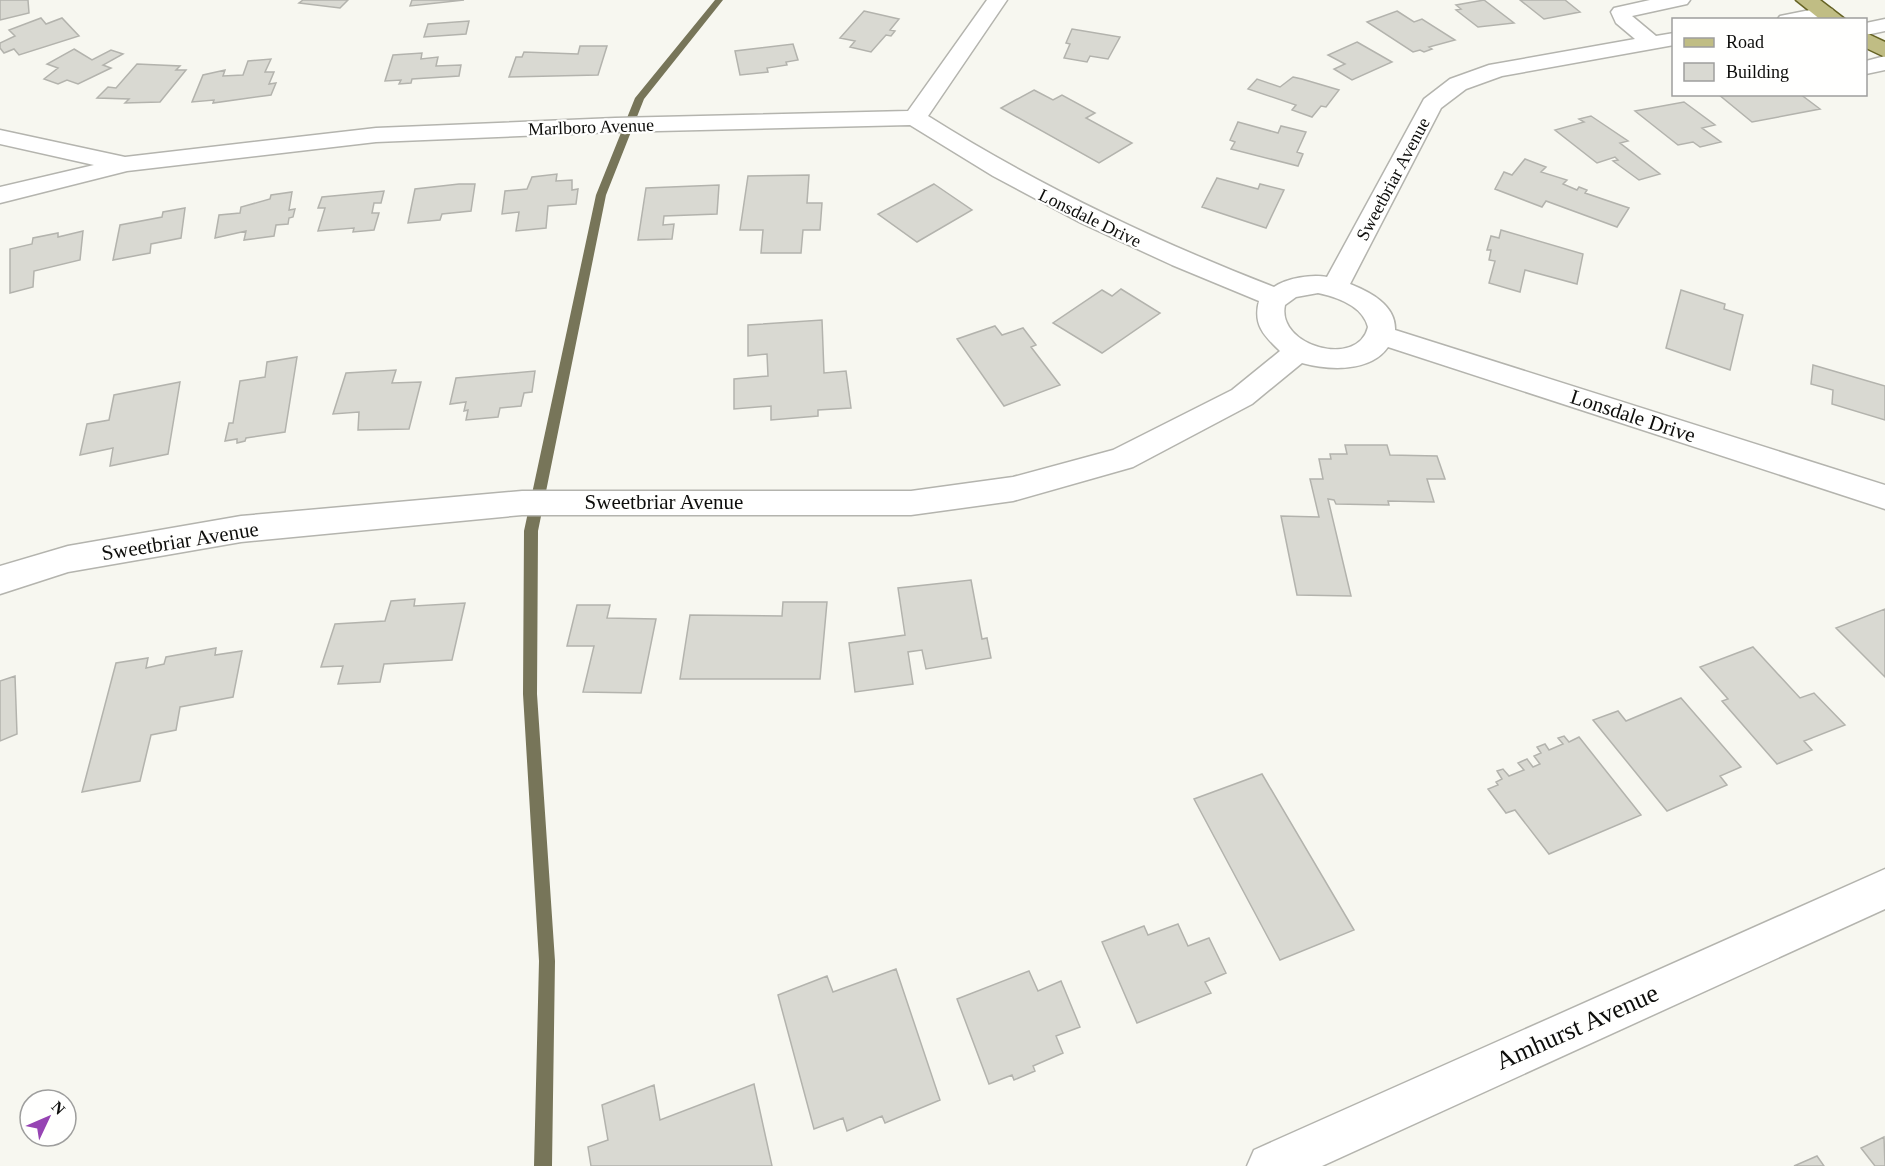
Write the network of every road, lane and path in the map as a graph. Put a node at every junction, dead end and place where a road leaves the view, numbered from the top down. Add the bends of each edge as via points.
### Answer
1 (997, 0) edge
2 (1603, 0) edge
3 (1680, 0) edge
4 (1806, 0) edge
5 (1621, 12) junction
6 (1831, 16) edge
7 (1809, 18) edge
8 (1885, 25) edge
9 (1867, 29) edge
10 (1867, 40) edge
11 (1663, 41) edge
12 (1885, 51) edge
13 (1885, 63) edge
14 (1867, 68) edge
15 (915, 118) junction
16 (0, 137) edge
17 (125, 164) junction
18 (0, 195) edge
19 (1335, 287) junction
20 (1275, 297) junction
21 (1380, 335) junction
22 (1298, 351) junction
23 (1885, 497) edge
24 (0, 580) edge
25 (1885, 889) edge
26 (1270, 1166) edge

1 - 15 street
2 - 5 street
3 - 5 street
4 - 6 main road
5 - 11 street via 1623,19
6 - 7 street
8 - 9 street
10 - 12 main road
11 - 19 street, Sweetbriar Avenue via 1497,70 1458,84 1432,104
13 - 14 street
15 - 17 street, Marlboro Avenue via 376,135
15 - 20 street, Lonsdale Drive via 989,166 1085,217
16 - 17 street, Marlboro Avenue
17 - 18 street, Marlboro Avenue
19 - 20 street via 1301,285
19 - 21 street via 1358,297 1374,311 1380,322
20 - 22 street via 1269,318 1274,330
21 - 22 street via 1366,353 1352,358 1334,360
21 - 23 street, Lonsdale Drive
22 - 24 street, Sweetbriar Avenue via 1242,398 1122,459 1013,489 911,502 522,503 241,529 68,559
25 - 26 street, Amhurst Avenue

